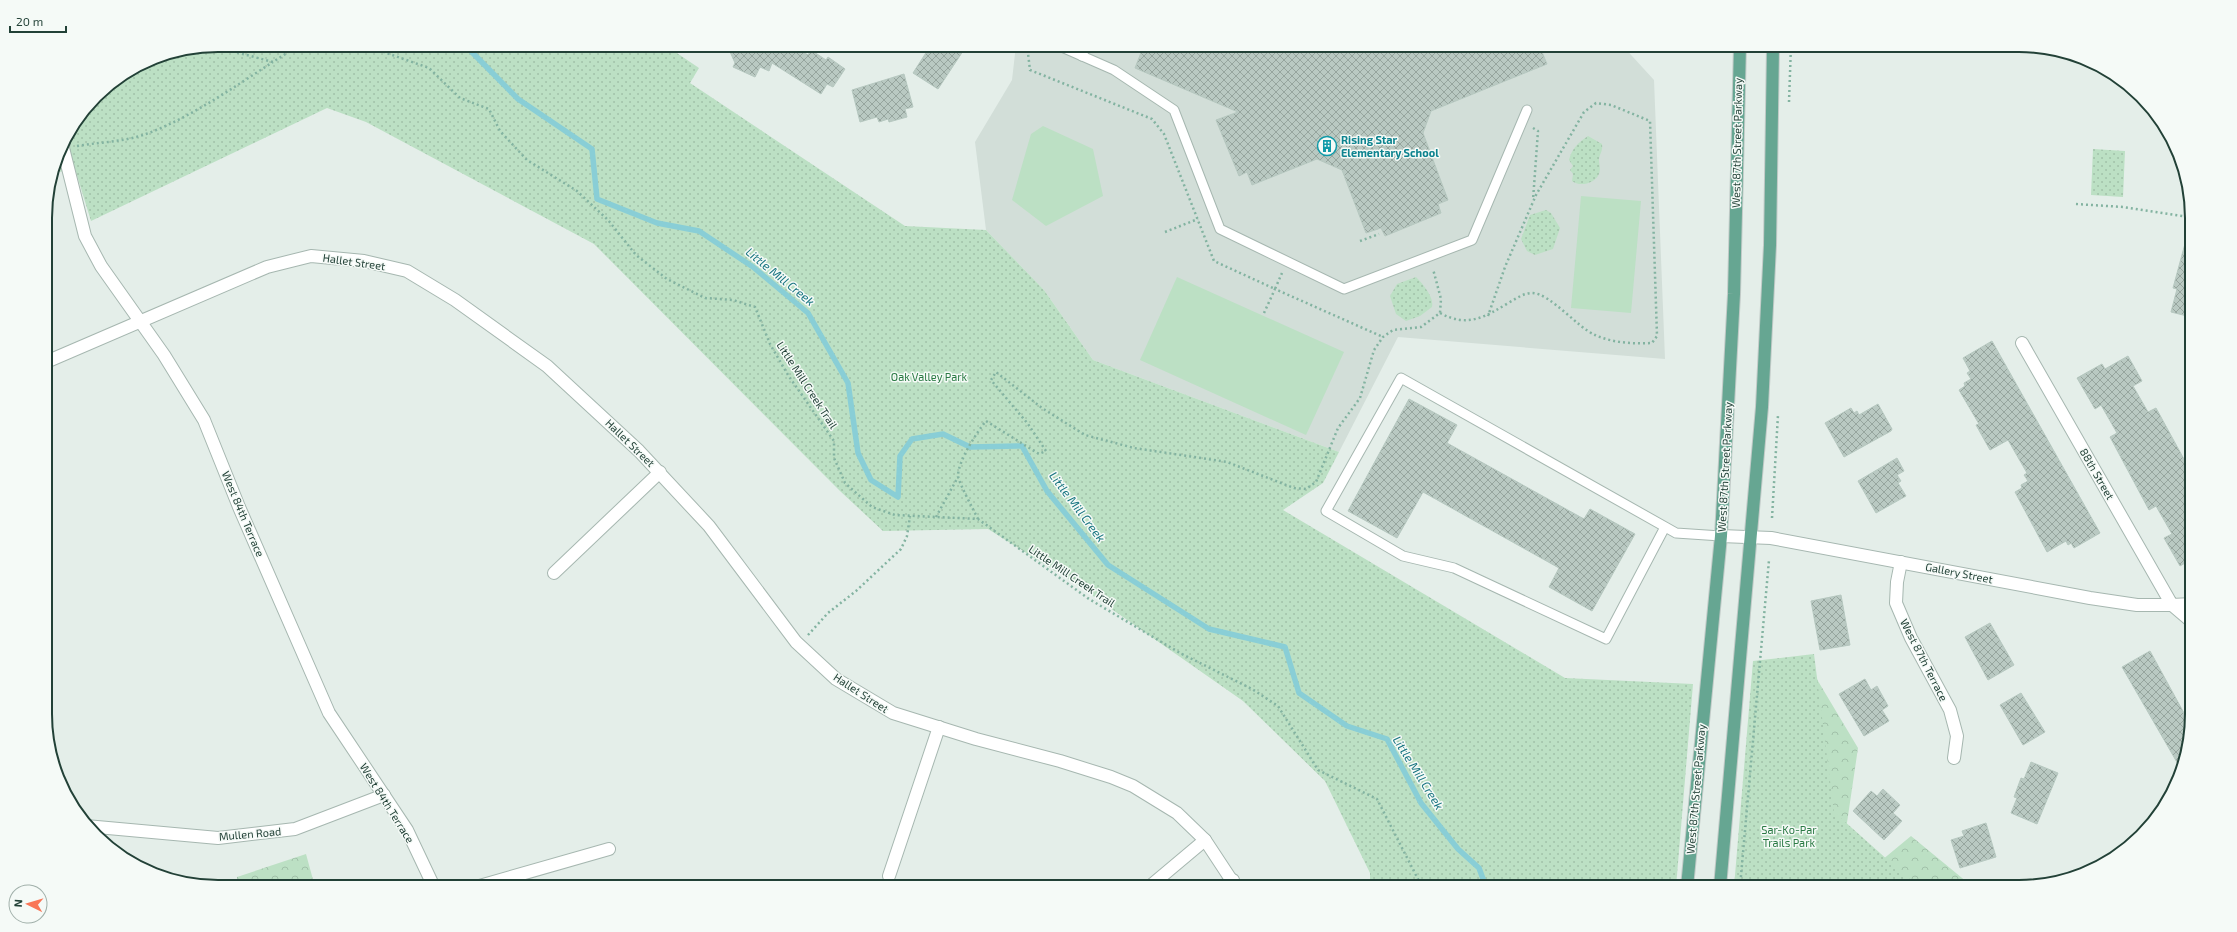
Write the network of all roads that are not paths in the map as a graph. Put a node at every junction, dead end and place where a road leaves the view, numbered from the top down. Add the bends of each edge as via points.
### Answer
1 (1073, 52) edge
2 (1083, 52) edge
3 (1740, 52) edge
4 (1773, 52) edge
5 (1082, 56) junction
6 (1527, 110) dead end
7 (66, 152) edge
8 (142, 322) junction
9 (2022, 342) dead end
10 (52, 360) edge
11 (660, 472) junction
12 (1665, 526) junction
13 (1721, 536) junction
14 (1752, 537) junction
15 (1901, 562) junction
16 (554, 573) dead end
17 (2185, 604) edge
18 (2172, 605) junction
19 (2185, 616) edge
20 (939, 727) junction
21 (1954, 758) dead end
22 (384, 795) junction
23 (96, 827) edge
24 (1204, 840) junction
25 (609, 849) dead end
26 (889, 876) dead end
27 (431, 880) edge
28 (500, 880) edge
29 (1156, 880) edge
30 (1232, 880) edge
31 (1688, 880) edge
32 (1721, 880) edge

1 - 5 lane
2 - 5 lane
3 - 13 main road, West 87th Street Parkway via 1734,294
4 - 14 main road via 1770,245
5 - 6 lane via 1114,70 1174,110 1220,229 1344,289 1472,240
7 - 8 street, West 84th Terrace via 85,236 101,266
8 - 10 street, Hallet Street
8 - 11 street, Hallet Street via 267,267 311,256 364,261 407,271 455,300 547,366
8 - 22 street, West 84th Terrace via 204,420 329,713
9 - 18 street, 88th Street
11 - 16 street, Hallet Street
11 - 20 street, Hallet Street via 709,526 796,642 836,678 893,714
12 - 12 lane via 1401,378 1326,511 1403,556 1454,568 1606,639
12 - 13 lane via 1676,533
13 - 14 street, Gallery Street
13 - 31 main road, West 87th Street Parkway
14 - 15 street, Gallery Street via 1771,538
14 - 32 main road
15 - 18 street, Gallery Street via 2090,598 2137,605
15 - 21 street, West 87th Terrace via 1896,603 1911,638 1950,710 1957,736
17 - 18 street, Gallery Street
18 - 19 street
20 - 24 street, Hallet Street via 1111,777 1133,786 1177,813
20 - 26 street
22 - 23 street, Mullen Road via 295,829 218,838
22 - 27 street, West 84th Terrace via 407,830
24 - 29 street
24 - 30 street, Hallet Street
25 - 28 street

